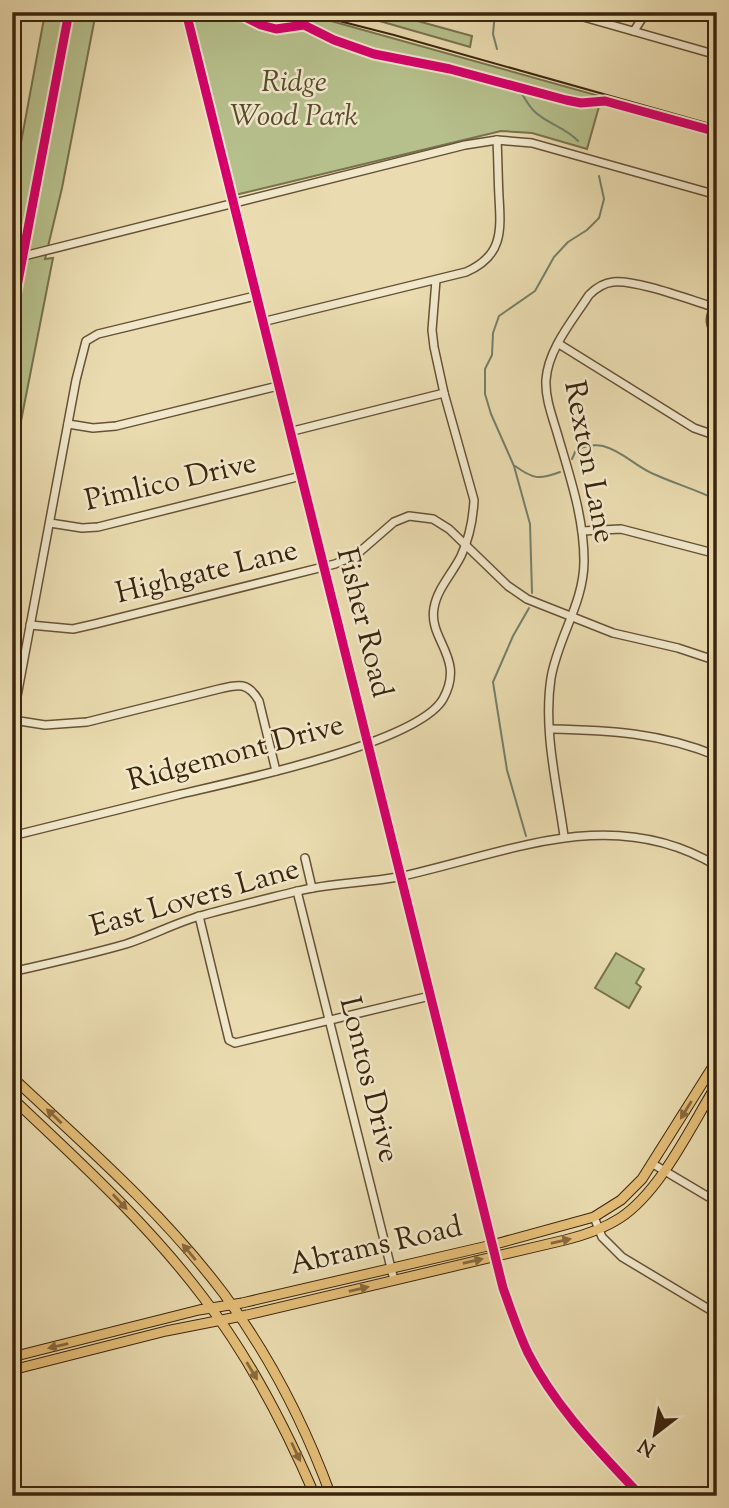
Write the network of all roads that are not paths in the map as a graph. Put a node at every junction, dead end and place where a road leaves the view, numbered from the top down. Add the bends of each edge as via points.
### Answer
1 (186, 12) edge
2 (566, 12) edge
3 (646, 12) edge
4 (634, 31) junction
5 (717, 54) edge
6 (497, 140) junction
7 (717, 195) edge
8 (232, 204) junction
9 (12, 259) edge
10 (436, 279) junction
11 (255, 296) junction
12 (715, 307) edge
13 (262, 322) junction
14 (717, 336) edge
15 (559, 344) junction
16 (278, 386) junction
17 (444, 393) junction
18 (68, 424) junction
19 (289, 432) junction
20 (717, 436) edge
21 (301, 476) junction
22 (50, 523) junction
23 (582, 531) junction
24 (465, 544) junction
25 (717, 554) edge
26 (323, 566) junction
27 (573, 617) junction
28 (30, 625) junction
29 (717, 661) edge
30 (13, 722) edge
31 (550, 729) junction
32 (368, 742) junction
33 (717, 756) edge
34 (276, 771) junction
35 (12, 836) edge
36 (564, 836) junction
37 (305, 858) dead end
38 (717, 866) edge
39 (400, 876) junction
40 (312, 888) junction
41 (297, 891) junction
42 (199, 916) junction
43 (12, 972) edge
44 (430, 996) junction
45 (329, 1021) junction
46 (717, 1059) edge
47 (12, 1077) edge
48 (703, 1083) junction
49 (716, 1088) edge
50 (12, 1098) edge
51 (87, 1147) junction
52 (76, 1158) junction
53 (653, 1164) junction
54 (664, 1170) junction
55 (628, 1195) junction
56 (717, 1202) edge
57 (636, 1205) junction
58 (594, 1217) junction
59 (599, 1230) junction
60 (492, 1245) junction
61 (494, 1256) junction
62 (392, 1268) junction
63 (394, 1280) junction
64 (232, 1305) junction
65 (212, 1308) junction
66 (717, 1314) edge
67 (240, 1317) junction
68 (220, 1320) junction
69 (93, 1337) junction
70 (95, 1349) junction
71 (12, 1357) edge
72 (12, 1370) edge
73 (324, 1476) junction
74 (309, 1482) junction
75 (315, 1496) edge
76 (331, 1496) edge
77 (641, 1496) edge

1 - 8 street, Fisher Road
2 - 4 street
3 - 4 street
4 - 5 street
6 - 7 street via 531,143
6 - 8 street
6 - 10 street via 500,225 496,245 475,268
8 - 9 street
8 - 11 street, Fisher Road
10 - 13 street
10 - 17 street, Ridgemont Drive via 432,330
11 - 13 street, Fisher Road
11 - 18 street via 98,334 86,341
12 - 14 street via 710,327
12 - 15 street, Rexton Lane via 628,282 610,282 589,295
13 - 16 street, Fisher Road
15 - 20 street via 694,428
15 - 23 street, Rexton Lane via 548,369 546,390
16 - 18 street via 116,426
16 - 19 street, Fisher Road
17 - 19 street
17 - 24 street, Ridgemont Drive via 474,500
18 - 22 street
19 - 21 street, Fisher Road
21 - 22 street, Pimlico Drive via 98,527
21 - 26 street, Fisher Road
22 - 28 street
23 - 25 street via 621,529
23 - 27 street, Rexton Lane via 583,579
24 - 26 street, Highgate Lane via 432,519 409,516 388,525 356,555
24 - 27 street, Highgate Lane via 516,593
24 - 32 street, Ridgemont Drive via 434,607 450,662 443,699 415,723
26 - 28 street, Highgate Lane via 73,629
26 - 32 street, Fisher Road
27 - 29 street, Highgate Lane via 613,633
27 - 31 street, Rexton Lane via 551,679
28 - 30 street
30 - 34 street via 87,722 245,686 259,701
31 - 33 street via 636,733
31 - 36 street, Rexton Lane
32 - 34 street, Ridgemont Drive
32 - 39 street, Fisher Road
34 - 35 street, Ridgemont Drive
36 - 38 street, East Lovers Lane via 635,836 682,849
36 - 39 street, East Lovers Lane
37 - 40 street
39 - 40 street, East Lovers Lane
39 - 44 street, Fisher Road
40 - 41 street, East Lovers Lane
41 - 42 street, East Lovers Lane
41 - 45 street, Lontos Drive
42 - 43 street, East Lovers Lane via 122,945
42 - 45 street via 229,1040 235,1043
44 - 45 street
44 - 60 street, Fisher Road
45 - 62 street, Lontos Drive
46 - 48 main road, Abrams Road
51 -> 47 main road
48 - 49 street
48 -> 53 main road, Abrams Road
49 - 54 main road, Abrams Road
50 - 52 main road
51 - 52 main road
64 -> 51 main road via 161,1220
52 -> 65 main road via 163,1248
53 - 54 street
53 - 55 main road, Abrams Road
54 - 56 street
54 - 57 main road, Abrams Road
55 - 57 main road
55 - 58 main road, Abrams Road
57 - 59 main road, Abrams Road
58 - 59 street
58 - 60 main road, Abrams Road
61 -> 59 main road, Abrams Road
59 - 66 street via 622,1257
60 - 61 street, Fisher Road
60 - 62 main road, Abrams Road
63 -> 61 main road, Abrams Road
61 - 77 street, Fisher Road via 518,1328 544,1381 583,1434
62 - 63 street, Lontos Drive
62 - 64 main road, Abrams Road
67 -> 63 main road, Abrams Road
64 - 65 main road, Abrams Road
64 - 67 main road
65 - 68 main road
65 - 69 main road, Abrams Road
67 - 68 main road, Abrams Road
67 - 73 main road via 285,1392
68 - 70 main road, Abrams Road
68 -> 74 main road via 282,1423
69 - 70 main road
69 -> 71 main road, Abrams Road
70 - 72 main road, Abrams Road
73 - 74 main road
73 - 76 main road
74 - 75 main road

